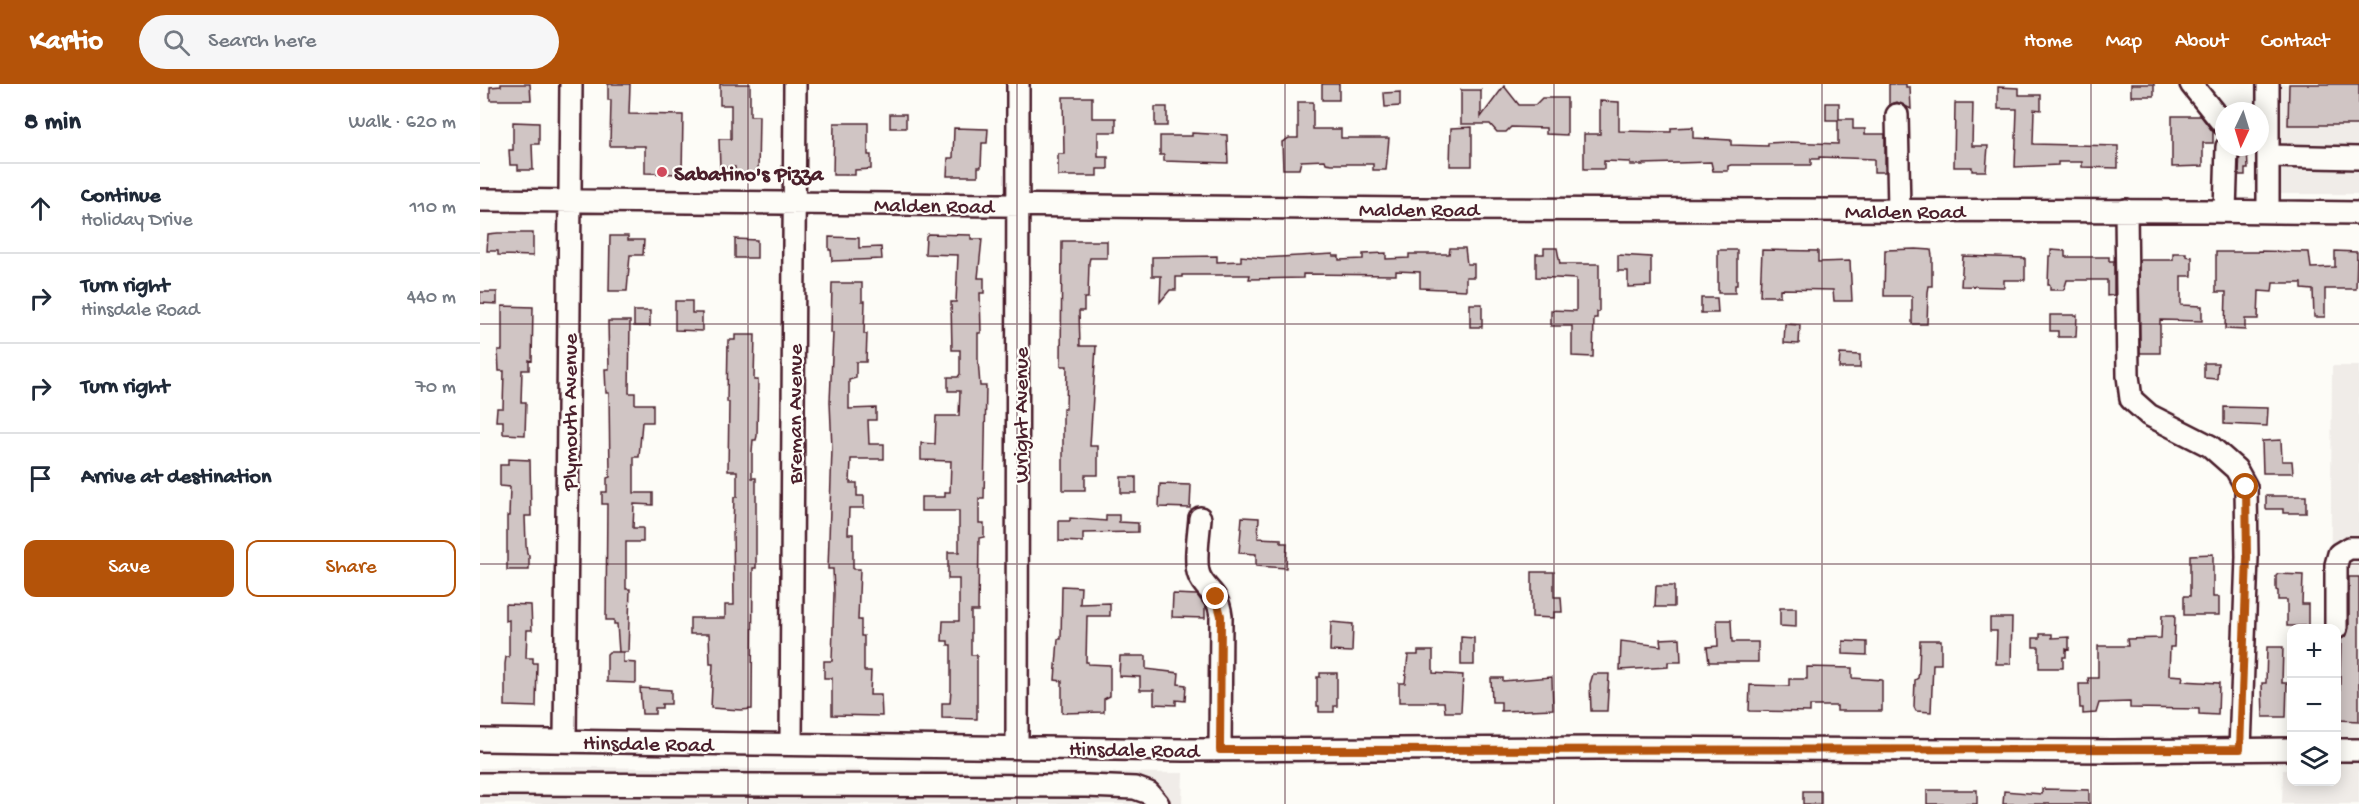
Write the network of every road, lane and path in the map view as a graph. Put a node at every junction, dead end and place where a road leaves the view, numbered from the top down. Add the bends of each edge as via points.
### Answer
1 (571, 84) edge
2 (795, 84) edge
3 (1018, 84) edge
4 (2191, 84) edge
5 (2268, 84) edge
6 (2268, 102) edge
7 (2215, 114) edge
8 (1898, 115) dead end
9 (2227, 156) edge
10 (2268, 156) joint
11 (2359, 158) edge
12 (480, 200) edge
13 (570, 201) junction
14 (794, 202) junction
15 (1020, 204) junction
16 (1899, 210) junction
17 (2126, 210) junction
18 (2225, 211) junction
19 (2268, 212) junction
20 (2359, 213) edge
21 (1200, 518) dead end
22 (2359, 548) edge
23 (2336, 624) edge
24 (480, 740) edge
25 (565, 740) junction
26 (791, 744) junction
27 (1017, 746) junction
28 (2240, 749) junction
29 (2287, 749) edge
30 (1220, 750) junction
31 (2341, 750) edge
32 (2359, 750) edge
33 (480, 784) edge
34 (1158, 804) edge

1 - 13 street, Plymouth Avenue
2 - 14 street, Breman Avenue
3 - 15 street, Wright Avenue
4 - 7 street
5 - 6 street
8 - 16 street
9 - 18 street
10 - 11 street
10 - 19 street
12 - 13 street, Malden Road
13 - 14 street, Malden Road
13 - 25 street, Plymouth Avenue
14 - 15 street, Malden Road
14 - 26 street, Breman Avenue
15 - 16 street, Malden Road
15 - 27 street, Wright Avenue
16 - 17 street, Malden Road
17 - 18 street, Malden Road
17 - 28 street via 2131,399 2149,415 2210,446 2236,469 2246,487
18 - 19 street, Malden Road
19 - 20 street, Malden Road
21 - 30 street via 1197,569 1199,578 1216,597 1221,616
22 - 23 street via 2339,554
24 - 25 street, Hinsdale Road
25 - 26 street, Hinsdale Road
26 - 27 street, Hinsdale Road
27 - 30 street, Hinsdale Road
28 - 29 street, Hinsdale Road
28 - 30 street, Hinsdale Road
31 - 32 street
33 - 34 street via 1087,786 1136,788 1149,793

